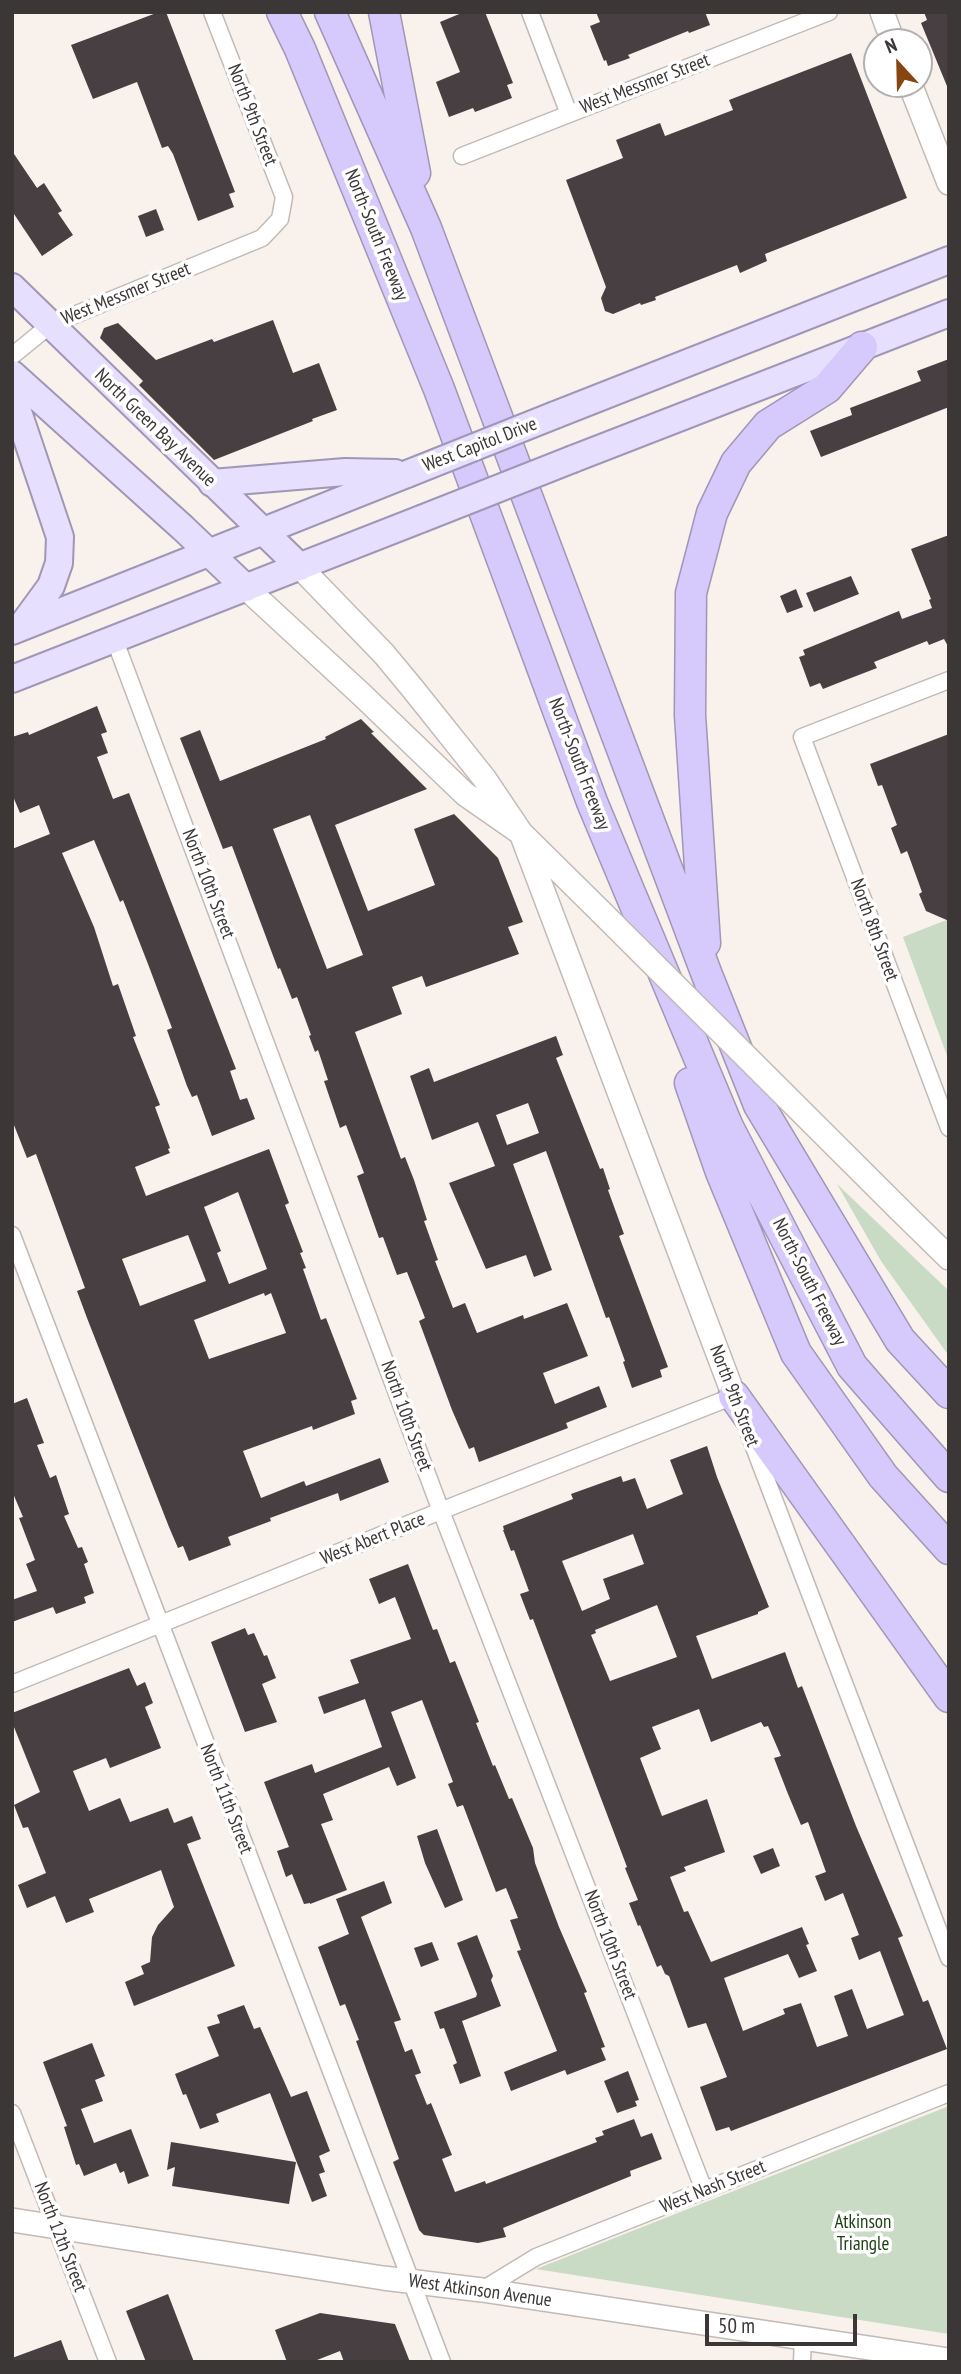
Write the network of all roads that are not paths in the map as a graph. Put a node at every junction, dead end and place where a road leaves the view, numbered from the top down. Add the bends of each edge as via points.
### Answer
1 (212, 12) edge
2 (282, 12) edge
3 (330, 12) edge
4 (384, 12) edge
5 (530, 12) edge
6 (829, 12) edge
7 (916, 98) edge
8 (569, 114) junction
9 (462, 156) dead end
10 (949, 183) edge
11 (280, 219) joint
12 (426, 228) junction
13 (949, 260) edge
14 (12, 287) edge
15 (949, 313) edge
16 (50, 325) junction
17 (862, 347) junction
18 (12, 356) edge
19 (12, 374) edge
20 (12, 394) edge
21 (407, 474) junction
22 (212, 484) junction
23 (262, 532) junction
24 (210, 553) junction
25 (300, 567) junction
26 (246, 588) junction
27 (17, 629) edge
28 (114, 638) junction
29 (12, 679) edge
30 (949, 680) edge
31 (592, 802) junction
32 (521, 833) junction
33 (707, 975) junction
34 (949, 1128) edge
35 (12, 1235) edge
36 (949, 1258) edge
37 (949, 1393) edge
38 (734, 1396) junction
39 (949, 1477) edge
40 (441, 1511) junction
41 (949, 1549) edge
42 (160, 1626) junction
43 (12, 1684) edge
44 (949, 1698) edge
45 (949, 1958) edge
46 (949, 2093) edge
47 (12, 2113) edge
48 (704, 2190) junction
49 (12, 2220) edge
50 (55, 2227) junction
51 (412, 2282) junction
52 (482, 2290) junction
53 (803, 2351) edge
54 (949, 2360) edge
55 (108, 2362) edge
56 (442, 2362) edge

1 - 11 street, North 9th Street via 284,197
2 - 31 highway, North-South Freeway via 439,389
3 - 12 highway
4 - 12 highway
5 - 8 street
6 - 8 street, West Messmer Street
7 - 10 street
8 - 9 street, West Messmer Street
11 - 16 street, West Messmer Street via 262,238
12 - 33 highway
13 - 21 main road, West Capitol Drive, bridge
14 - 16 main road, North Green Bay Avenue
15 - 17 main road
16 - 18 street, West Messmer Street
16 - 22 main road, North Green Bay Avenue
17 - 25 main road, bridge
17 - 33 highway via 827,388 768,425 736,463 712,513 691,593 690,715
19 - 24 main road
20 - 27 main road via 60,537 59,563 51,586
21 - 22 main road via 345,472
21 - 23 main road, West Capitol Drive
22 - 23 main road, North Green Bay Avenue
23 - 24 main road, West Capitol Drive
23 - 25 main road, North Green Bay Avenue
24 - 26 main road
24 - 27 main road, West Capitol Drive
25 - 26 main road
25 - 32 street via 384,654 484,778
26 - 28 main road
26 - 32 street via 465,794
28 - 29 main road
28 - 40 street, North 10th Street
30 - 34 street, North 8th Street via 802,737
31 - 39 highway, North-South Freeway via 728,1127 852,1366
31 - 41 highway via 720,1172 796,1353 883,1476
32 - 36 street, bridge
32 - 38 street, North 9th Street
33 - 37 highway via 759,1105 901,1340
35 - 42 street, North 11th Street
38 - 40 street, West Abert Place
38 - 44 highway
38 - 45 street, North 9th Street
40 - 42 street, West Abert Place
40 - 48 street, North 10th Street
42 - 43 street, West Abert Place
42 - 51 street, North 11th Street
46 - 48 street, West Nash Street
47 - 50 street, North 12th Street
48 - 52 street, West Nash Street via 536,2257
49 - 50 street, West Atkinson Avenue
50 - 51 street, West Atkinson Avenue
50 - 55 street, North 12th Street
51 - 52 street, West Atkinson Avenue
51 - 56 street, North 11th Street
52 - 53 street, West Atkinson Avenue
53 - 54 street, West Atkinson Avenue

